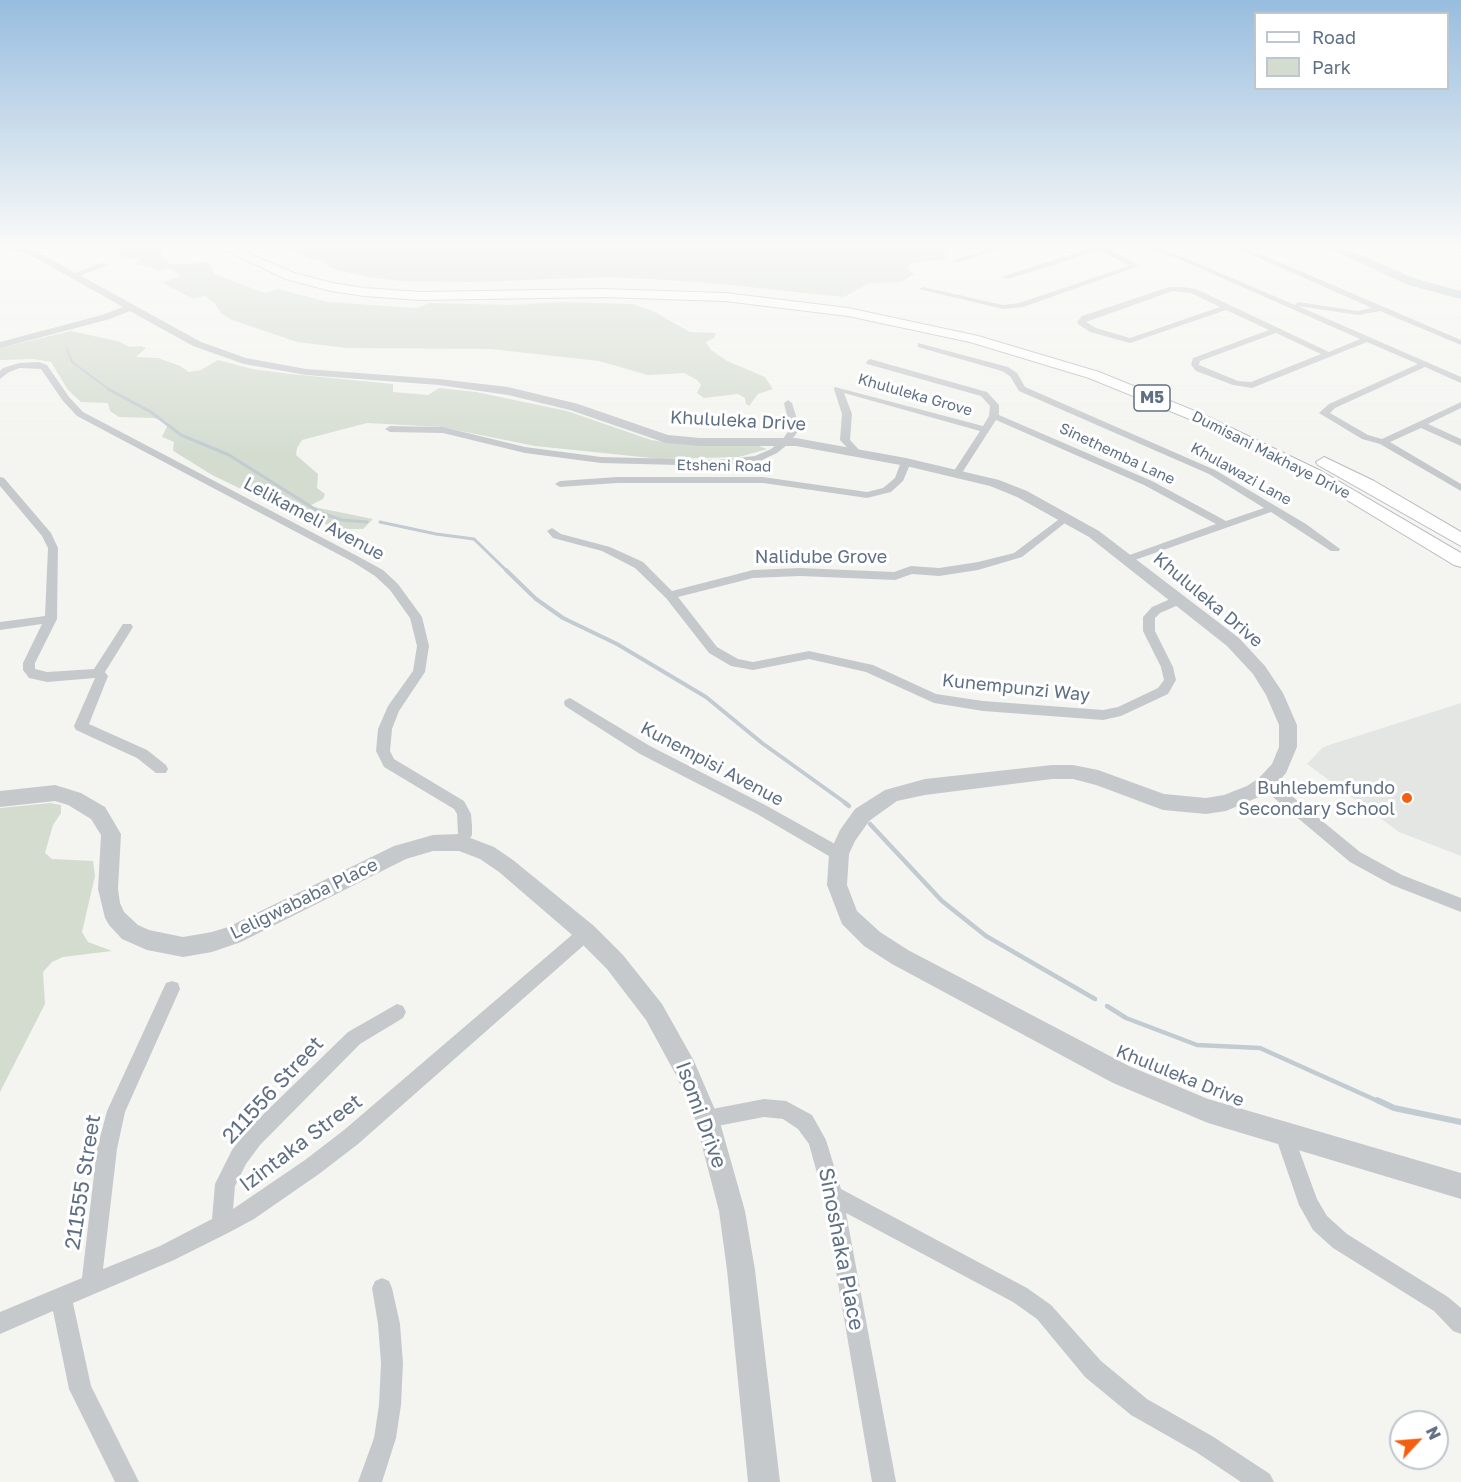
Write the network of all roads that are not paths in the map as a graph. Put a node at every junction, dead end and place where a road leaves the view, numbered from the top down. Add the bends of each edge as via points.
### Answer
1 (108, 316) edge
2 (145, 316) edge
3 (868, 316) edge
4 (920, 316) edge
5 (1091, 316) edge
6 (1199, 316) edge
7 (1246, 316) edge
8 (1313, 316) edge
9 (1396, 316) edge
10 (1275, 330) junction
11 (1365, 340) junction
12 (1461, 342) edge
13 (0, 345) edge
14 (921, 345) dead end
15 (1327, 354) junction
16 (870, 362) dead end
17 (1423, 365) junction
18 (0, 376) edge
19 (1461, 380) edge
20 (788, 403) dead end
21 (1459, 408) edge
22 (1224, 414) dead end
23 (994, 416) junction
24 (1423, 425) junction
25 (390, 429) dead end
26 (984, 429) junction
27 (785, 442) junction
28 (1383, 442) junction
29 (1461, 444) edge
30 (856, 452) junction
31 (1310, 455) dead end
32 (906, 462) junction
33 (957, 474) junction
34 (0, 480) edge
35 (560, 484) dead end
36 (1461, 488) edge
37 (1273, 508) junction
38 (1066, 517) junction
39 (1225, 525) junction
40 (552, 531) dead end
41 (1461, 540) edge
42 (1335, 549) dead end
43 (1128, 559) junction
44 (1461, 561) edge
45 (670, 595) junction
46 (1179, 600) junction
47 (51, 619) junction
48 (0, 626) edge
49 (127, 627) dead end
50 (98, 673) junction
51 (570, 703) dead end
52 (160, 769) dead end
53 (1266, 783) junction
54 (0, 799) edge
55 (460, 842) junction
56 (839, 854) junction
57 (1461, 905) edge
58 (586, 933) junction
59 (172, 989) dead end
60 (398, 1012) dead end
61 (706, 1119) junction
62 (1284, 1135) junction
63 (1461, 1186) edge
64 (833, 1194) junction
65 (221, 1226) junction
66 (91, 1286) junction
67 (382, 1288) dead end
68 (61, 1298) junction
69 (0, 1323) edge
70 (1461, 1323) edge
71 (127, 1482) edge
72 (370, 1482) edge
73 (764, 1482) edge
74 (884, 1482) edge
75 (1262, 1482) edge

1 - 13 street
2 - 27 street, Khululeka Drive via 205,348 258,364 508,392 574,407 666,439
3 - 44 main road, Dumisani Makhaye Drive / M5 via 980,340 1094,375 1197,417 1316,474
4 - 22 main road, Dumisani Makhaye Drive / M5 via 1057,351
5 - 6 street via 1082,322 1093,330 1130,340
7 - 10 street
8 - 11 street
9 - 12 street
10 - 15 street
10 - 15 street via 1194,362 1199,369 1248,385
11 - 15 street
11 - 17 street
14 - 37 street, Khulawazi Lane via 1005,369 1028,392 1202,467
16 - 23 street via 984,394 996,405
17 - 19 street
17 - 28 street via 1325,410 1336,423
18 - 55 street, Lelikameli Avenue via 11,368 33,364 44,367 80,414 357,560 394,587 416,617 423,646 419,672 393,709 385,729 384,751 389,763 459,805 465,826
20 - 27 street via 795,429
21 - 24 street
23 - 26 street
23 - 39 street, Sinethemba Lane via 1148,483
24 - 28 street
24 - 29 street
25 - 27 street via 443,430 561,456 645,463 757,459
26 - 30 street, Khululeka Grove via 838,389 847,414 845,441
26 - 33 street
27 - 30 street, Khululeka Drive
28 - 36 street
30 - 32 street, Khululeka Drive
31 - 41 main road, Dumisani Makhaye Drive
32 - 33 street, Khululeka Drive
32 - 35 street, Etsheni Road via 899,479 887,490 867,495 763,480
33 - 38 street, Khululeka Drive via 1022,494
34 - 47 street via 51,542
37 - 39 street
37 - 42 street, Khulawazi Lane
38 - 43 street, Khululeka Drive
38 - 45 street, Nalidube Grove via 1018,555 978,566 939,572 911,570 895,576 753,574
39 - 43 street
40 - 45 street, Kunempunzi Way via 639,565
43 - 46 street, Khululeka Drive
45 - 46 street, Kunempunzi Way via 713,650 735,663 753,666 809,655 869,668 945,700 1103,715 1129,708 1168,685 1170,675 1149,631 1149,617
46 - 53 street, Khululeka Drive via 1249,658 1283,711 1288,724 1288,747 1279,768
47 - 48 street
47 - 50 street via 29,663 33,675
49 - 50 street
50 - 52 street via 102,676 81,726 142,754
51 - 56 street, Kunempisi Avenue via 645,750
53 - 56 street, Khululeka Drive via 1226,803 1206,806 1164,802 1073,772 925,787 892,795 871,807 855,823
53 - 57 street via 1362,860 1397,880
54 - 55 street, Leligwababa Place via 55,793 89,806 105,821 111,834 108,889 116,918 130,932 147,940 183,947 233,935 401,852 433,843
55 - 58 street, Isomi Drive via 506,866
56 - 62 street, Khululeka Drive via 837,885 849,917 872,939 900,957 1122,1075 1208,1111
58 - 61 street, Isomi Drive via 615,962 654,1012 686,1070
58 - 65 street, Izintaka Street via 351,1137 304,1173
59 - 66 street, 211555 Street via 116,1111
60 - 65 street, 211556 Street via 354,1038 253,1138 225,1184
61 - 64 street, Sinoshaka Place via 764,1108 786,1110 805,1122 817,1140
61 - 73 street, Isomi Drive via 732,1210
62 - 63 street, Khululeka Drive
62 - 70 street via 1309,1205 1320,1223 1340,1241 1441,1304
64 - 74 street, Sinoshaka Place
64 - 75 street via 1020,1295 1044,1312 1093,1369 1139,1407
65 - 66 street, Izintaka Street
66 - 68 street, Izintaka Street
67 - 72 street via 392,1363 390,1406 385,1438
68 - 69 street, Izintaka Street
68 - 71 street via 80,1389

